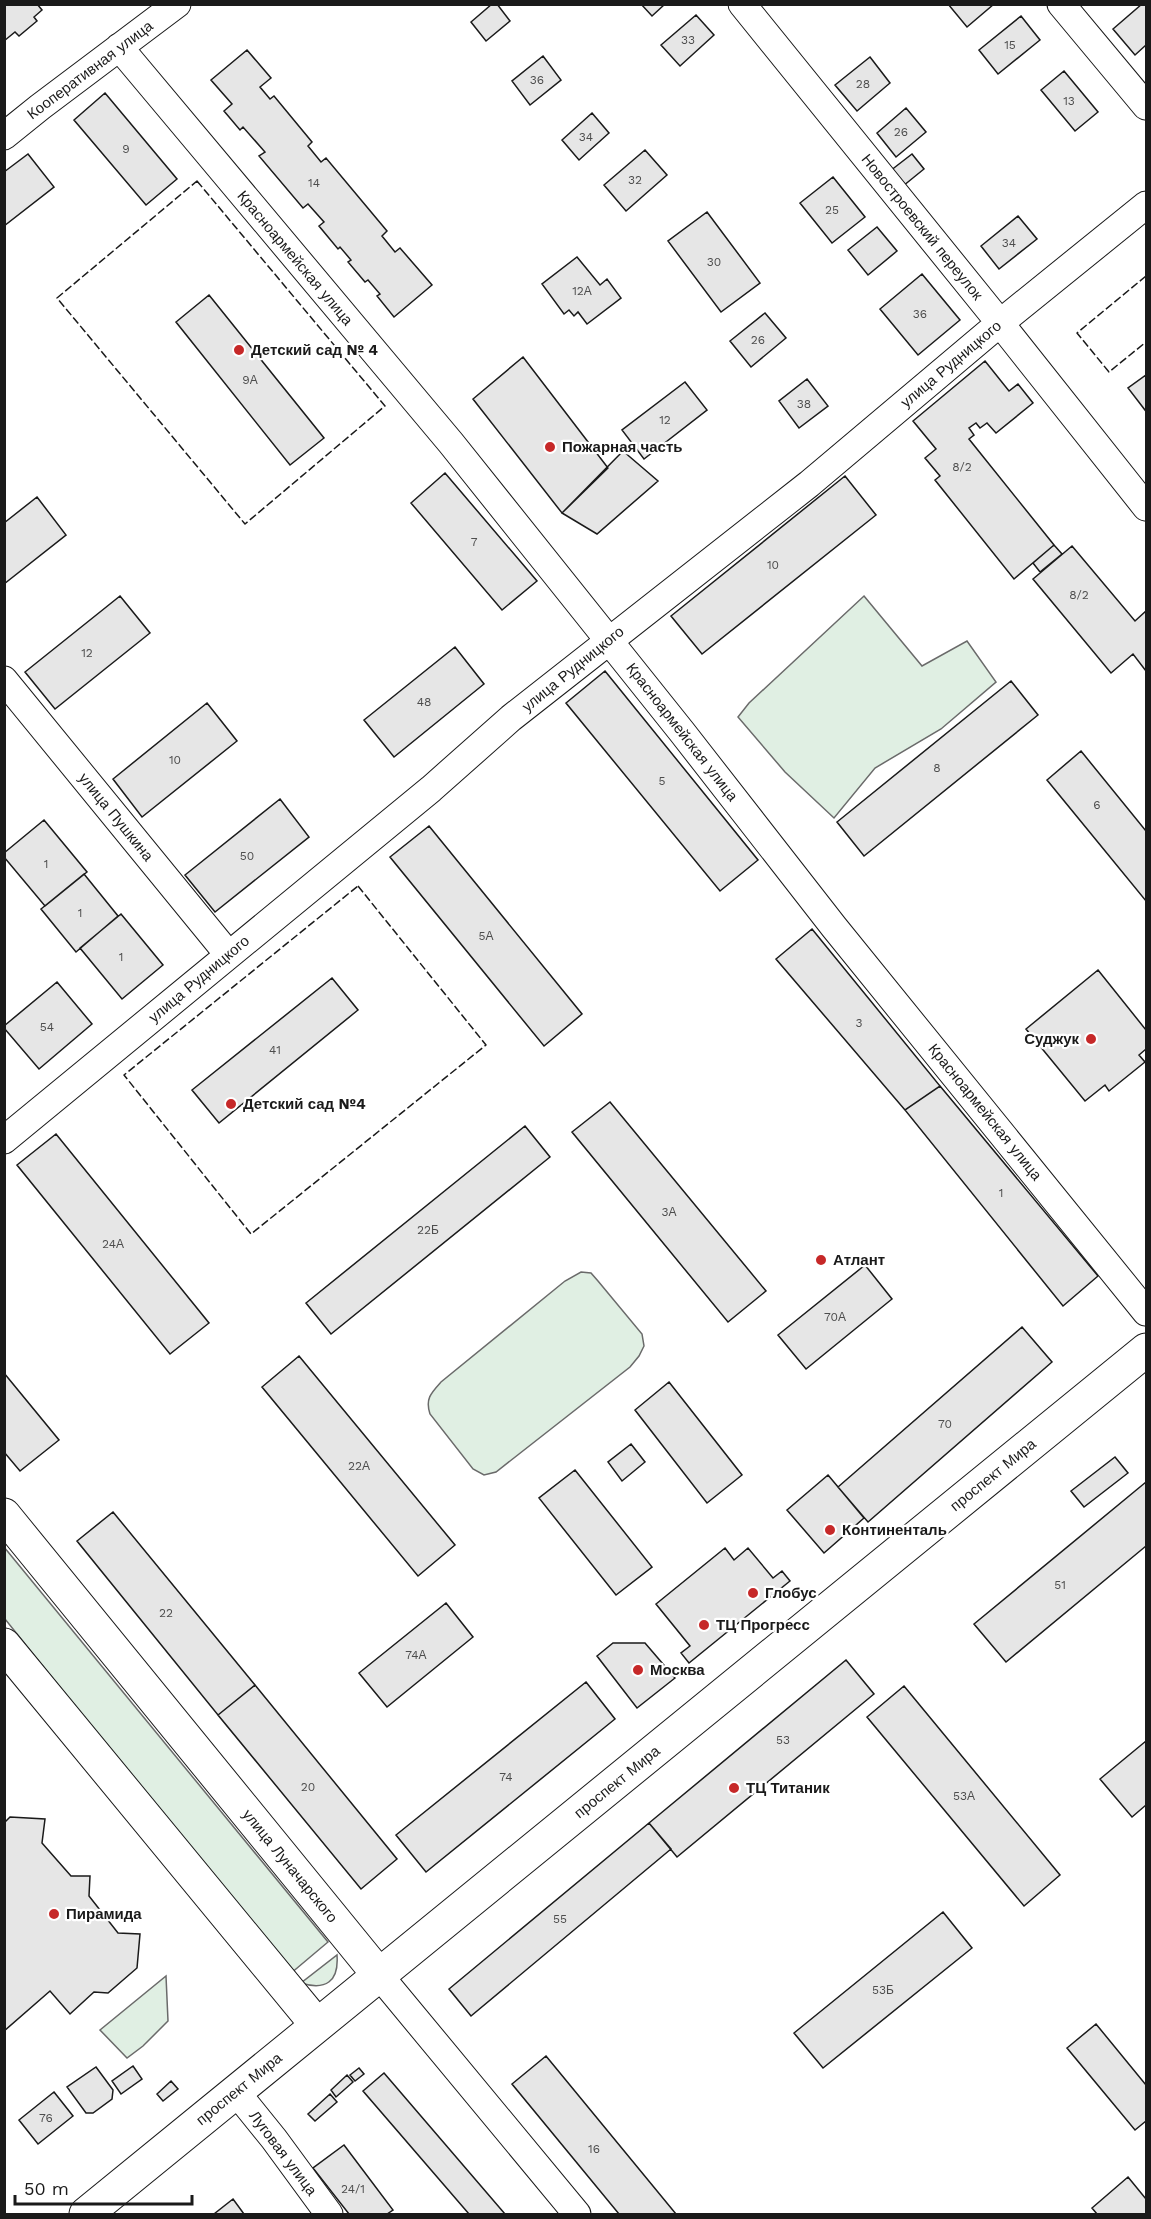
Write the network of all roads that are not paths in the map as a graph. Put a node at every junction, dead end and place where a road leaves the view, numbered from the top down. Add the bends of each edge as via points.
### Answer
1 (177, 4) edge
2 (742, 4) edge
3 (1061, 4) edge
4 (119, 47) junction
5 (1146, 106) edge
6 (4, 136) edge
7 (1146, 205) edge
8 (1000, 323) junction
9 (1146, 507) edge
10 (609, 640) junction
11 (4, 680) edge
12 (228, 954) junction
13 (4, 1140) edge
14 (1146, 1312) edge
15 (1146, 1350) edge
16 (4, 1515) edge
17 (4, 1645) edge
18 (379, 1976) junction
19 (317, 2025) junction
20 (236, 2092) junction
21 (86, 2214) edge
22 (329, 2214) edge
23 (577, 2214) edge

1 - 4 street, Кооперативная улица
2 - 8 street, Новостроевский переулок
3 - 5 street
4 - 6 street, Кооперативная улица
4 - 10 street, Красноармейская улица via 451,443
7 - 8 street, улица Рудницкого
8 - 9 street, Новостроевский переулок
8 - 10 street, улица Рудницкого via 809,484
10 - 12 street, улица Рудницкого
10 - 14 street, Красноармейская улица via 834,927
11 - 12 street, улица Пушкина
12 - 13 street, улица Рудницкого
15 - 18 main road, проспект Мира
16 - 18 main road, улица Луначарского
17 - 19 main road
18 - 19 main road, проспект Мира
18 - 23 street, улица Луначарского
19 - 20 main road, проспект Мира
20 - 21 main road, проспект Мира
20 - 22 street, Луговая улица

